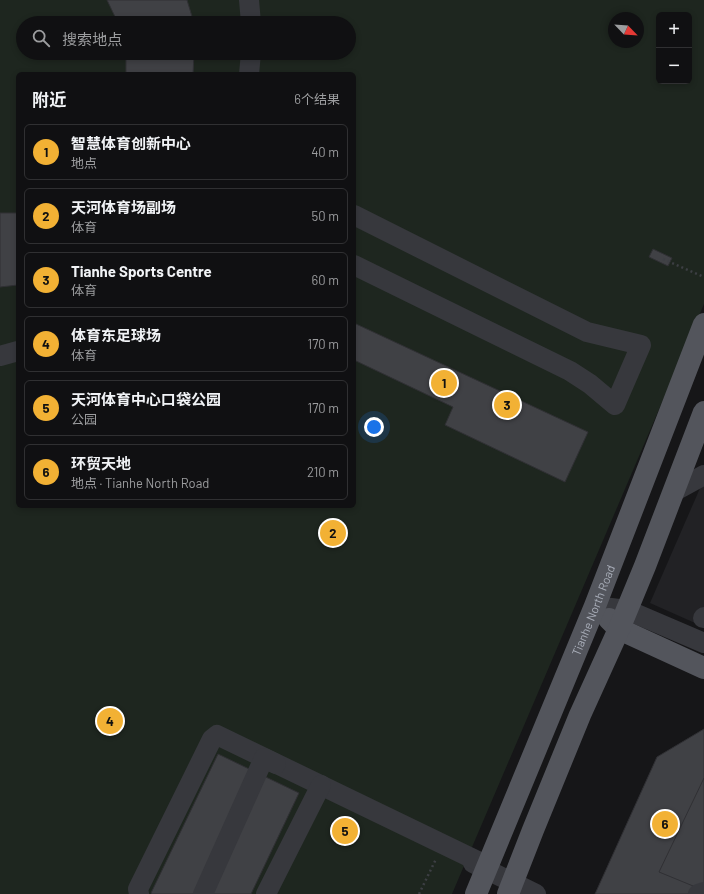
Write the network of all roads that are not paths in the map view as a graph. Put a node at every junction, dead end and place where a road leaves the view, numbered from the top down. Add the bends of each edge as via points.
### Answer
1 (249, 0) edge
2 (250, 16) edge
3 (250, 60) edge
4 (249, 72) edge
5 (356, 216) edge
6 (356, 266) edge
7 (704, 324) edge
8 (16, 352) edge
9 (0, 356) edge
10 (704, 412) edge
11 (704, 475) edge
12 (675, 491) junction
13 (595, 606) junction
14 (623, 619) junction
15 (704, 643) edge
16 (704, 668) edge
17 (264, 758) junction
18 (321, 786) junction
19 (488, 866) junction
20 (704, 892) edge
21 (139, 894) edge
22 (203, 894) edge
23 (266, 894) edge
24 (476, 894) edge
25 (508, 894) edge
26 (536, 894) edge
27 (698, 894) edge

1 - 2 street
3 - 4 street
5 - 6 street via 587,332 641,345 615,405 570,371
7 - 13 main road, Tianhe North Road
8 - 9 street
10 - 12 main road
11 - 12 street
12 - 14 main road
13 - 14 main road
13 - 19 main road, Tianhe North Road
14 - 15 street
14 - 16 main road
14 - 25 main road via 578,721
17 - 18 street
17 - 21 street via 217,736 212,739 138,889
17 - 22 street
17 - 26 street
18 - 19 street
18 - 23 street
19 - 24 main road, Tianhe North Road
20 - 27 street

